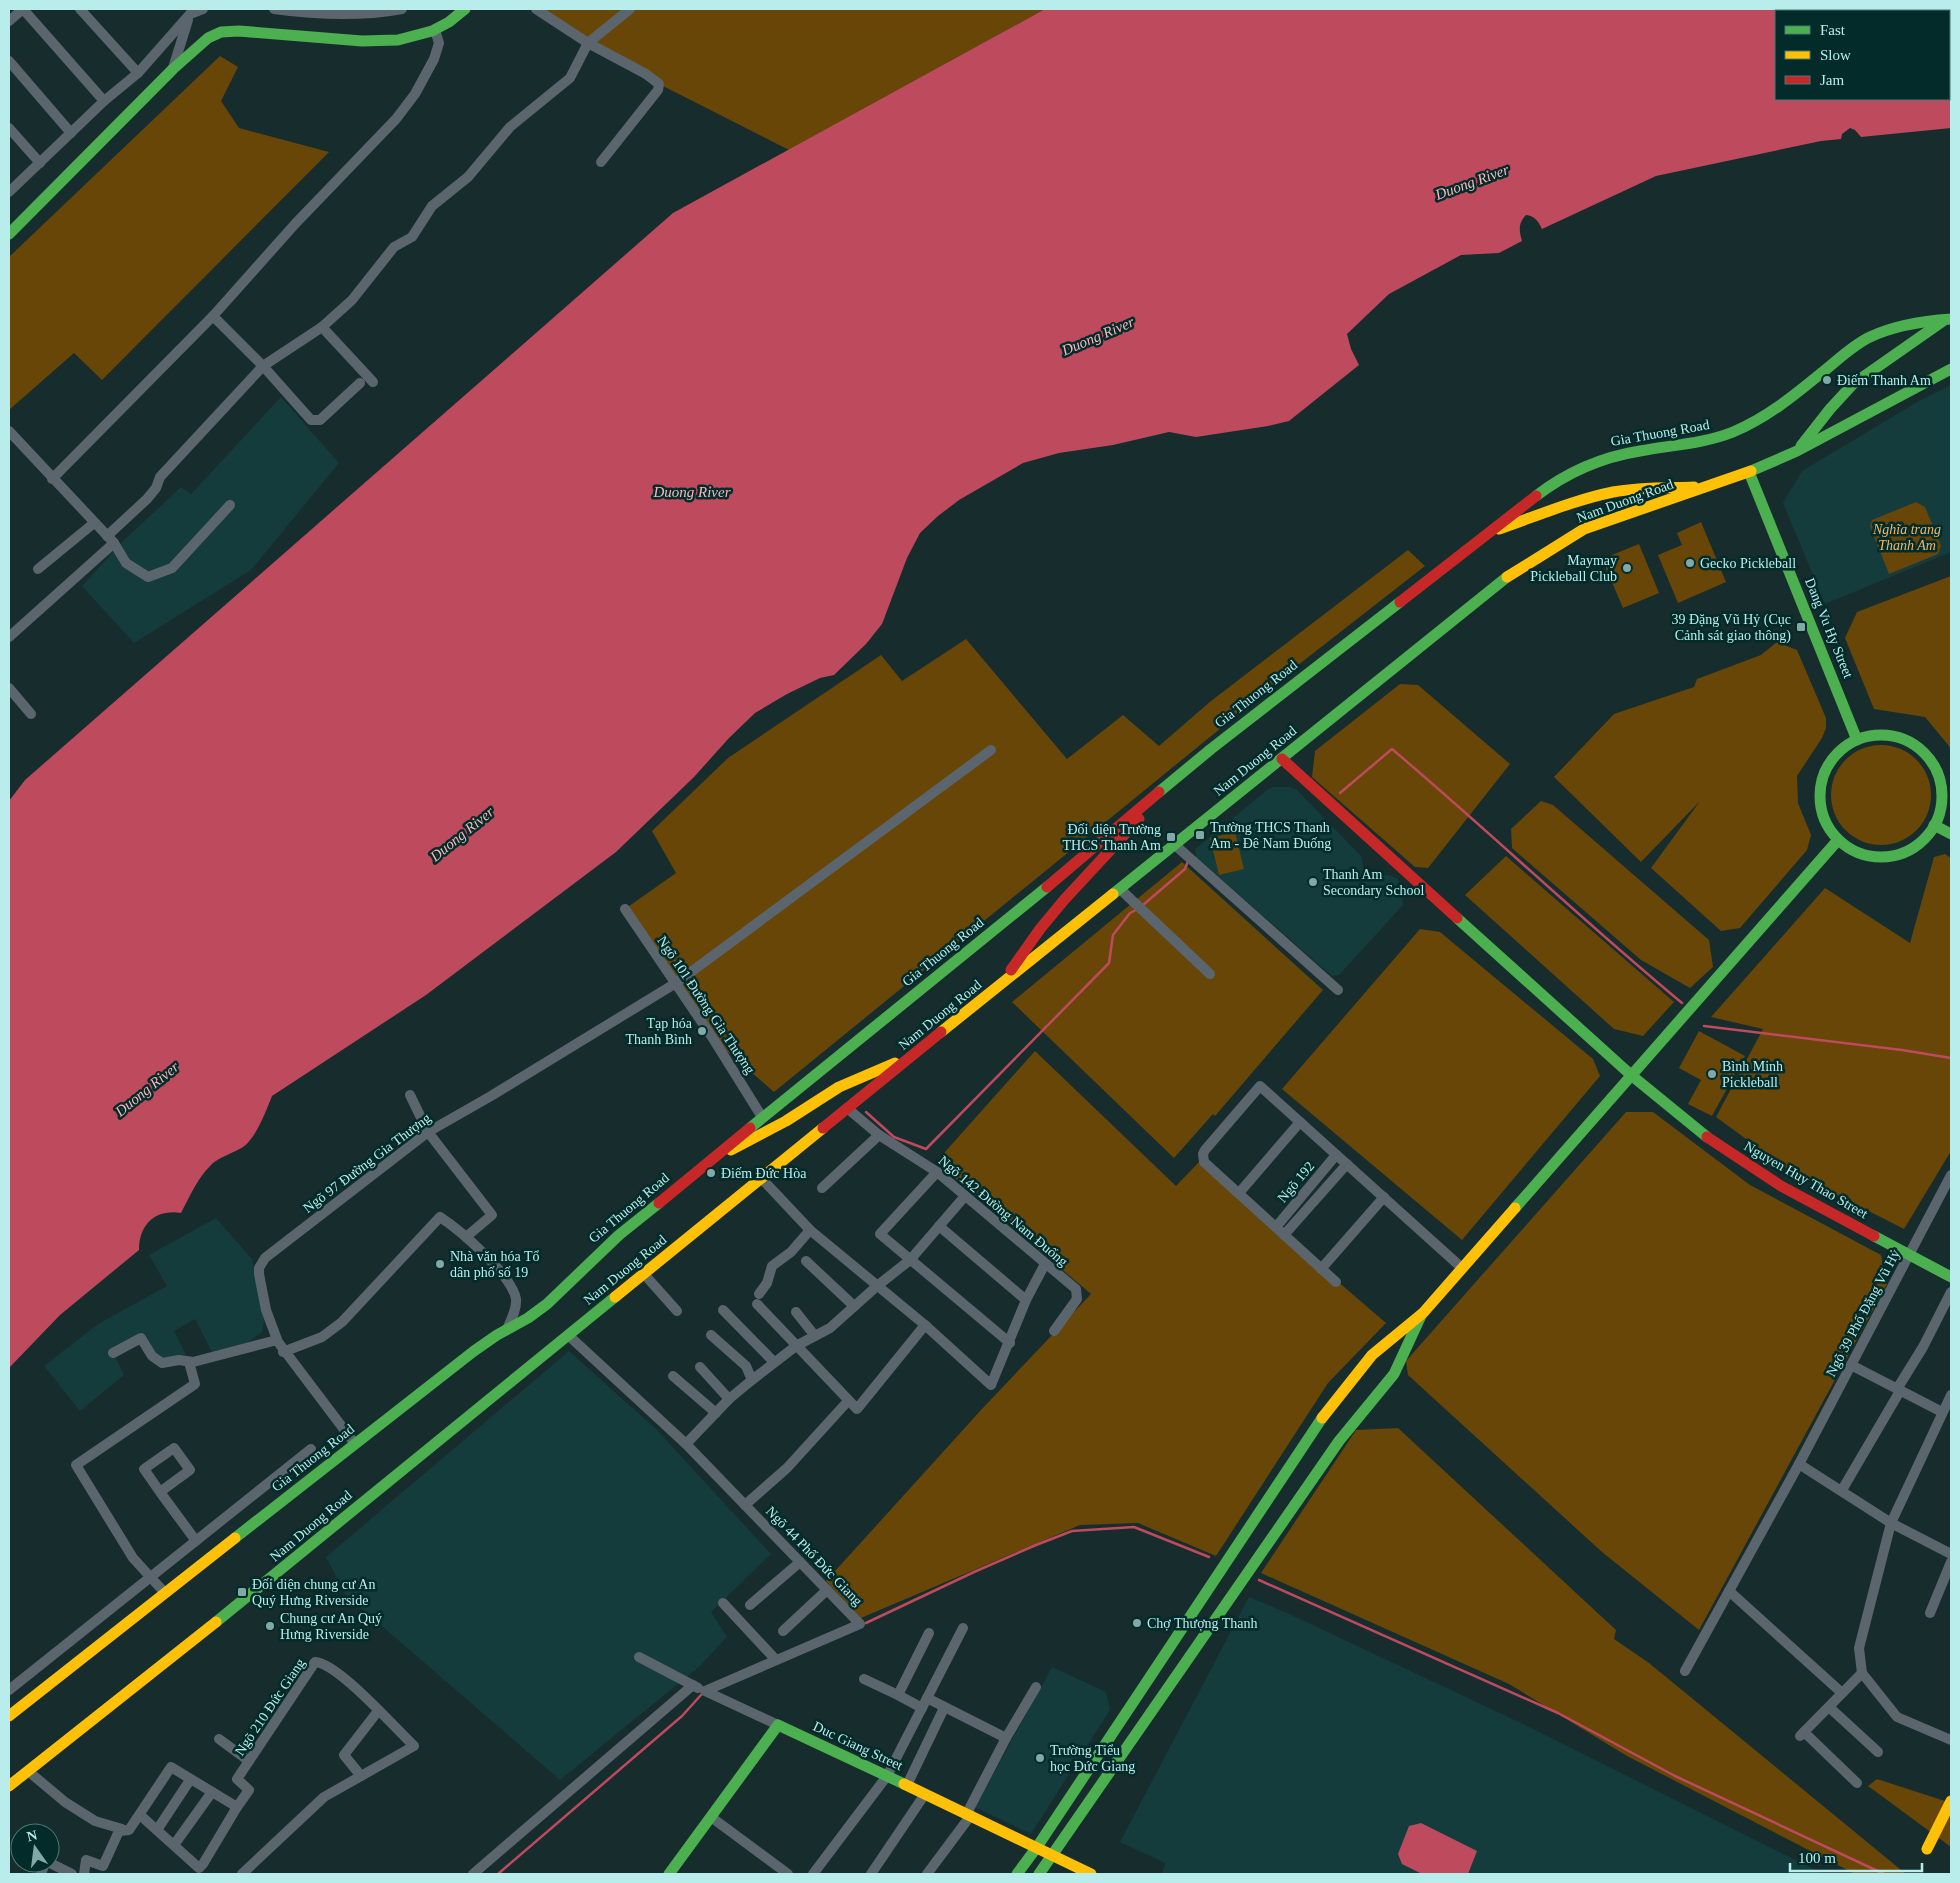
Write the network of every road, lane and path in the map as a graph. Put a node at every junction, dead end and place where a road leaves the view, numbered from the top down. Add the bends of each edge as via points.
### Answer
1 (23, 9) edge
2 (80, 9) edge
3 (203, 9) edge
4 (274, 9) edge
5 (401, 9) edge
6 (465, 9) edge
7 (536, 9) edge
8 (630, 9) edge
9 (188, 11) edge
10 (9, 21) edge
11 (435, 30) junction
12 (588, 43) junction
13 (9, 61) edge
14 (173, 69) junction
15 (138, 73) junction
16 (104, 101) junction
17 (9, 128) edge
18 (71, 133) junction
19 (601, 162) dead end
20 (40, 163) junction
21 (9, 192) edge
22 (9, 234) edge
23 (212, 316) junction
24 (1948, 319) edge
25 (322, 327) junction
26 (263, 366) junction
27 (1951, 369) edge
28 (373, 382) dead end
29 (360, 383) dead end
30 (9, 431) edge
31 (1797, 451) junction
32 (1749, 472) junction
33 (52, 479) junction
34 (1709, 487) junction
35 (230, 505) dead end
36 (94, 523) junction
37 (1487, 534) junction
38 (110, 540) junction
39 (38, 569) dead end
40 (9, 638) edge
41 (9, 688) edge
42 (31, 714) dead end
43 (1858, 740) junction
44 (990, 750) dead end
45 (1282, 759) junction
46 (1187, 769) junction
47 (1934, 825) junction
48 (1951, 834) edge
49 (1838, 840) junction
50 (1175, 844) junction
51 (1120, 889) junction
52 (625, 908) dead end
53 (1210, 974) dead end
54 (676, 984) junction
55 (1001, 985) junction
56 (1338, 990) dead end
57 (912, 1056) junction
58 (1632, 1075) junction
59 (410, 1096) dead end
60 (847, 1108) junction
61 (762, 1117) junction
62 (1300, 1122) junction
63 (428, 1132) junction
64 (879, 1135) junction
65 (1336, 1155) junction
66 (706, 1163) junction
67 (1347, 1164) junction
68 (937, 1172) junction
69 (1951, 1175) edge
70 (761, 1178) junction
71 (822, 1188) dead end
72 (1239, 1193) junction
73 (965, 1196) junction
74 (1384, 1197) junction
75 (939, 1226) junction
76 (1276, 1227) junction
77 (810, 1230) junction
78 (1284, 1235) junction
79 (466, 1237) junction
80 (1909, 1254) junction
81 (910, 1260) junction
82 (806, 1261) dead end
83 (1046, 1264) junction
84 (1462, 1268) junction
85 (1321, 1269) junction
86 (644, 1274) junction
87 (1951, 1277) edge
88 (1336, 1282) dead end
89 (877, 1286) junction
90 (1951, 1292) edge
91 (1026, 1300) junction
92 (854, 1306) junction
93 (723, 1310) dead end
94 (677, 1311) dead end
95 (796, 1312) dead end
96 (1423, 1312) junction
97 (925, 1325) junction
98 (507, 1329) junction
99 (1054, 1331) dead end
100 (568, 1335) junction
101 (711, 1335) dead end
102 (815, 1336) junction
103 (277, 1340) junction
104 (1010, 1343) junction
105 (796, 1346) junction
106 (283, 1352) junction
107 (114, 1353) dead end
108 (189, 1362) junction
109 (774, 1362) junction
110 (1851, 1366) junction
111 (700, 1367) dead end
112 (673, 1376) dead end
113 (752, 1380) junction
114 (1899, 1390) junction
115 (729, 1399) junction
116 (1950, 1399) edge
117 (848, 1401) junction
118 (1942, 1412) junction
119 (716, 1413) junction
120 (355, 1444) junction
121 (686, 1444) junction
122 (311, 1449) dead end
123 (1799, 1464) junction
124 (1842, 1490) junction
125 (160, 1492) junction
126 (745, 1505) junction
127 (1891, 1523) junction
128 (196, 1541) junction
129 (1951, 1554) edge
130 (800, 1562) junction
131 (1951, 1562) edge
132 (150, 1577) junction
133 (827, 1590) junction
134 (1729, 1591) junction
135 (165, 1594) junction
136 (723, 1602) dead end
137 (750, 1605) dead end
138 (1930, 1613) dead end
139 (962, 1628) dead end
140 (783, 1631) dead end
141 (929, 1633) dead end
142 (639, 1657) dead end
143 (776, 1660) junction
144 (1685, 1671) dead end
145 (1862, 1673) junction
146 (864, 1679) dead end
147 (693, 1685) junction
148 (1036, 1687) dead end
149 (9, 1690) edge
150 (705, 1691) junction
151 (1842, 1694) junction
152 (898, 1695) junction
153 (927, 1698) junction
154 (1829, 1707) junction
155 (922, 1708) junction
156 (944, 1708) junction
157 (378, 1712) junction
158 (9, 1716) edge
159 (778, 1725) junction
160 (1006, 1738) junction
161 (219, 1739) dead end
162 (1951, 1740) edge
163 (1878, 1752) dead end
164 (249, 1761) junction
165 (28, 1771) junction
166 (361, 1776) junction
167 (887, 1776) junction
168 (190, 1780) junction
169 (1857, 1783) dead end
170 (907, 1785) junction
171 (9, 1786) edge
172 (212, 1792) junction
173 (925, 1794) junction
174 (1951, 1801) edge
175 (238, 1807) junction
176 (140, 1814) junction
177 (969, 1814) junction
178 (711, 1817) junction
179 (122, 1829) junction
180 (158, 1830) junction
181 (174, 1845) junction
182 (1037, 1847) junction
183 (1927, 1850) dead end
184 (1053, 1855) junction
185 (60, 1868) edge
186 (199, 1872) edge
187 (675, 1872) edge
188 (1085, 1873) edge
189 (72, 1874) edge
190 (84, 1874) edge
191 (242, 1874) edge
192 (473, 1874) edge
193 (788, 1874) edge
194 (813, 1874) edge
195 (871, 1874) edge
196 (927, 1874) edge
197 (1017, 1874) edge
198 (1039, 1874) edge

1 - 10 street
1 - 16 street
2 - 15 street
3 - 9 street
4 - 5 street via 350,15
6 - 11 main road
7 - 12 street
8 - 12 street
9 - 14 street
9 - 15 street
11 - 14 main road via 383,41 226,32 208,38
11 - 23 street via 439,43 434,59 396,119
12 - 19 street via 659,84 658,90
12 - 25 street via 570,78 510,127 468,177 432,206 412,237 394,247 352,300
13 - 18 street
14 - 22 main road
15 - 16 street
16 - 18 street
17 - 20 street
18 - 20 street
20 - 21 street
23 - 26 street
23 - 33 street
24 - 31 main road via 1853,384
24 - 37 main road, Gia Thuong Road via 1897,328 1870,337 1786,402 1735,431 1695,444 1610,457 1570,474 1549,486
25 - 26 street
25 - 28 street
26 - 29 street via 311,420 320,420
26 - 38 street via 160,477 156,488
27 - 31 main road, Nam Duong Road
30 - 33 street
31 - 32 main road, Nam Duong Road
32 - 34 main road, Nam Duong Road
32 - 43 main road, Dang Vu Hy Street
33 - 36 street
34 - 37 main road via 1613,492
34 - 45 main road, Nam Duong Road via 1584,529 1514,571
35 - 38 street via 172,568 148,577 126,563
36 - 38 street
36 - 39 street
37 - 46 main road, Gia Thuong Road
38 - 40 street
41 - 42 street
43 - 47 main road via 1870,736 1891,736 1910,743 1926,756 1937,773 1942,792
43 - 49 main road via 1835,756 1821,783 1822,814
44 - 54 street, Ngõ 97 Đường Gia Thượng
45 - 50 main road, Nam Duong Road
45 - 58 main road, Nguyen Huy Thao Street
46 - 55 main road via 1064,900
46 - 61 main road, Gia Thuong Road via 1027,904
47 - 48 main road
47 - 49 main road via 1913,847 1887,856 1860,853
49 - 58 main road
50 - 51 main road, Nam Duong Road
50 - 56 street
51 - 53 street
51 - 55 main road, Nam Duong Road
52 - 54 street, Ngõ 101 Đường Gia Thượng
54 - 61 street, Ngõ 101 Đường Gia Thượng
54 - 63 street, Ngõ 97 Đường Gia Thượng
55 - 57 main road, Nam Duong Road
57 - 60 main road, Nam Duong Road
57 - 66 main road via 839,1087 782,1124
58 - 80 main road, Nguyen Huy Thao Street via 1731,1154 1781,1186
58 - 84 main road
59 - 63 street
60 - 64 street, Ngõ 142 Đường Nam Đuống
60 - 70 main road, Nam Duong Road
61 - 66 main road, Gia Thuong Road
62 - 65 street
62 - 72 street
62 - 72 street via 1260,1086 1203,1154 1204,1162
63 - 79 street via 492,1215
63 - 103 street, Ngõ 97 Đường Gia Thượng via 261,1262 259,1274 266,1310
64 - 68 street, Ngõ 142 Đường Nam Đuống
64 - 71 street
65 - 67 street
65 - 76 street, Ngõ 192
66 - 98 main road, Gia Thuong Road via 619,1234 547,1304
67 - 74 street
67 - 78 street
68 - 73 street, Ngõ 142 Đường Nam Đuống
68 - 81 street via 880,1234
69 - 80 street, Ngõ 39 Phố Đặng Vũ Hỷ
70 - 77 street
70 - 86 main road, Nam Duong Road
72 - 76 street
73 - 75 street
73 - 83 street, Ngõ 142 Đường Nam Đuống
74 - 84 street
74 - 85 street
75 - 81 street
75 - 91 street
76 - 78 street
77 - 89 street
77 - 105 street via 791,1252 772,1266 758,1299
78 - 85 street
79 - 98 street via 504,1277 514,1294 515,1306
79 - 106 street via 440,1217 342,1322 322,1337
80 - 87 main road, Nguyen Huy Thao Street
80 - 110 street, Ngõ 39 Phố Đặng Vũ Hỷ
81 - 89 street
81 - 104 street
82 - 92 street
83 - 91 street
83 - 99 street, Ngõ 142 Đường Nam Đuống via 1078,1293
84 - 96 main road
85 - 88 street
86 - 94 street
86 - 100 main road, Nam Duong Road
89 - 92 street
89 - 97 street
90 - 114 street
91 - 104 street
92 - 102 street via 830,1328
93 - 109 street
95 - 102 street
96 - 182 main road via 1372,1355 1316,1426
96 - 184 main road via 1394,1374 1340,1441
97 - 104 street via 990,1385
97 - 117 street via 857,1409
98 - 120 main road, Gia Thuong Road
100 - 121 street, Ngõ 44 Phố Đức Giang
100 - 165 main road, Nam Duong Road via 284,1568
101 - 113 street via 746,1366
102 - 105 street
103 - 106 street, Ngõ 97 Đường Gia Thượng
103 - 108 street
105 - 109 street
105 - 117 street
106 - 120 street, Ngõ 97 Đường Gia Thượng
107 - 108 street via 140,1338 159,1362
108 - 132 street via 195,1384 76,1465 133,1558
109 - 113 street
110 - 114 street
110 - 123 street, Ngõ 39 Phố Đặng Vũ Hỷ
111 - 115 street
112 - 119 street
113 - 115 street
114 - 118 street
114 - 124 street
115 - 119 street
116 - 118 street
117 - 126 street via 787,1468
118 - 127 street
119 - 121 street
120 - 135 main road, Gia Thuong Road
121 - 126 street, Ngõ 44 Phố Đức Giang
122 - 128 street, Gia Thuong Road
123 - 124 street
123 - 134 street, Ngõ 39 Phố Đặng Vũ Hỷ
124 - 127 street
125 - 125 street via 190,1470 174,1448 144,1469
125 - 128 street
126 - 130 street, Ngõ 44 Phố Đức Giang
127 - 129 street
127 - 145 street via 1859,1648
128 - 132 street, Gia Thuong Road
130 - 133 street, Ngõ 44 Phố Đức Giang
130 - 137 street
131 - 138 street
132 - 135 street
132 - 149 street, Gia Thuong Road
133 - 140 street
133 - 143 street, Ngõ 44 Phố Đức Giang via 860,1624
134 - 144 street, Ngõ 39 Phố Đặng Vũ Hỷ
134 - 151 street
135 - 158 main road, Gia Thuong Road
136 - 143 street
139 - 153 street
141 - 152 street
142 - 147 street
143 - 150 street, Ngõ 44 Phố Đức Giang
145 - 151 street
145 - 162 street via 1897,1717
146 - 152 street
147 - 150 street
147 - 192 street
148 - 160 street
150 - 159 street
151 - 154 street
152 - 155 street
153 - 155 street
153 - 156 street
154 - 163 street
154 - 169 street via 1802,1734
155 - 167 street
156 - 160 street
156 - 170 street
157 - 164 street, Ngõ 210 Đức Giang via 342,1676 315,1662
157 - 166 street via 344,1755
157 - 166 street, Ngõ 210 Đức Giang via 414,1746
159 - 167 main road, Duc Giang Street
159 - 178 main road
160 - 177 street
161 - 164 street
164 - 175 street, Ngõ 210 Đức Giang via 237,1779 249,1790
165 - 171 main road, Nam Duong Road
165 - 179 street via 65,1802 95,1821
166 - 191 street, Ngõ 210 Đức Giang via 324,1797
167 - 170 main road, Duc Giang Street
167 - 194 street
168 - 172 street
168 - 176 street via 171,1768
168 - 180 street
170 - 173 main road, Duc Giang Street
172 - 175 street
172 - 181 street
173 - 177 main road, Duc Giang Street
173 - 195 street
174 - 183 main road
175 - 186 street
176 - 179 street via 130,1830
176 - 180 street
177 - 182 main road, Duc Giang Street
177 - 196 street
178 - 187 main road
178 - 193 street
179 - 190 street via 103,1866 86,1860
180 - 181 street
181 - 186 street
182 - 184 main road, Duc Giang Street
182 - 197 main road
184 - 188 main road, Duc Giang Street
184 - 198 main road
185 - 189 street

